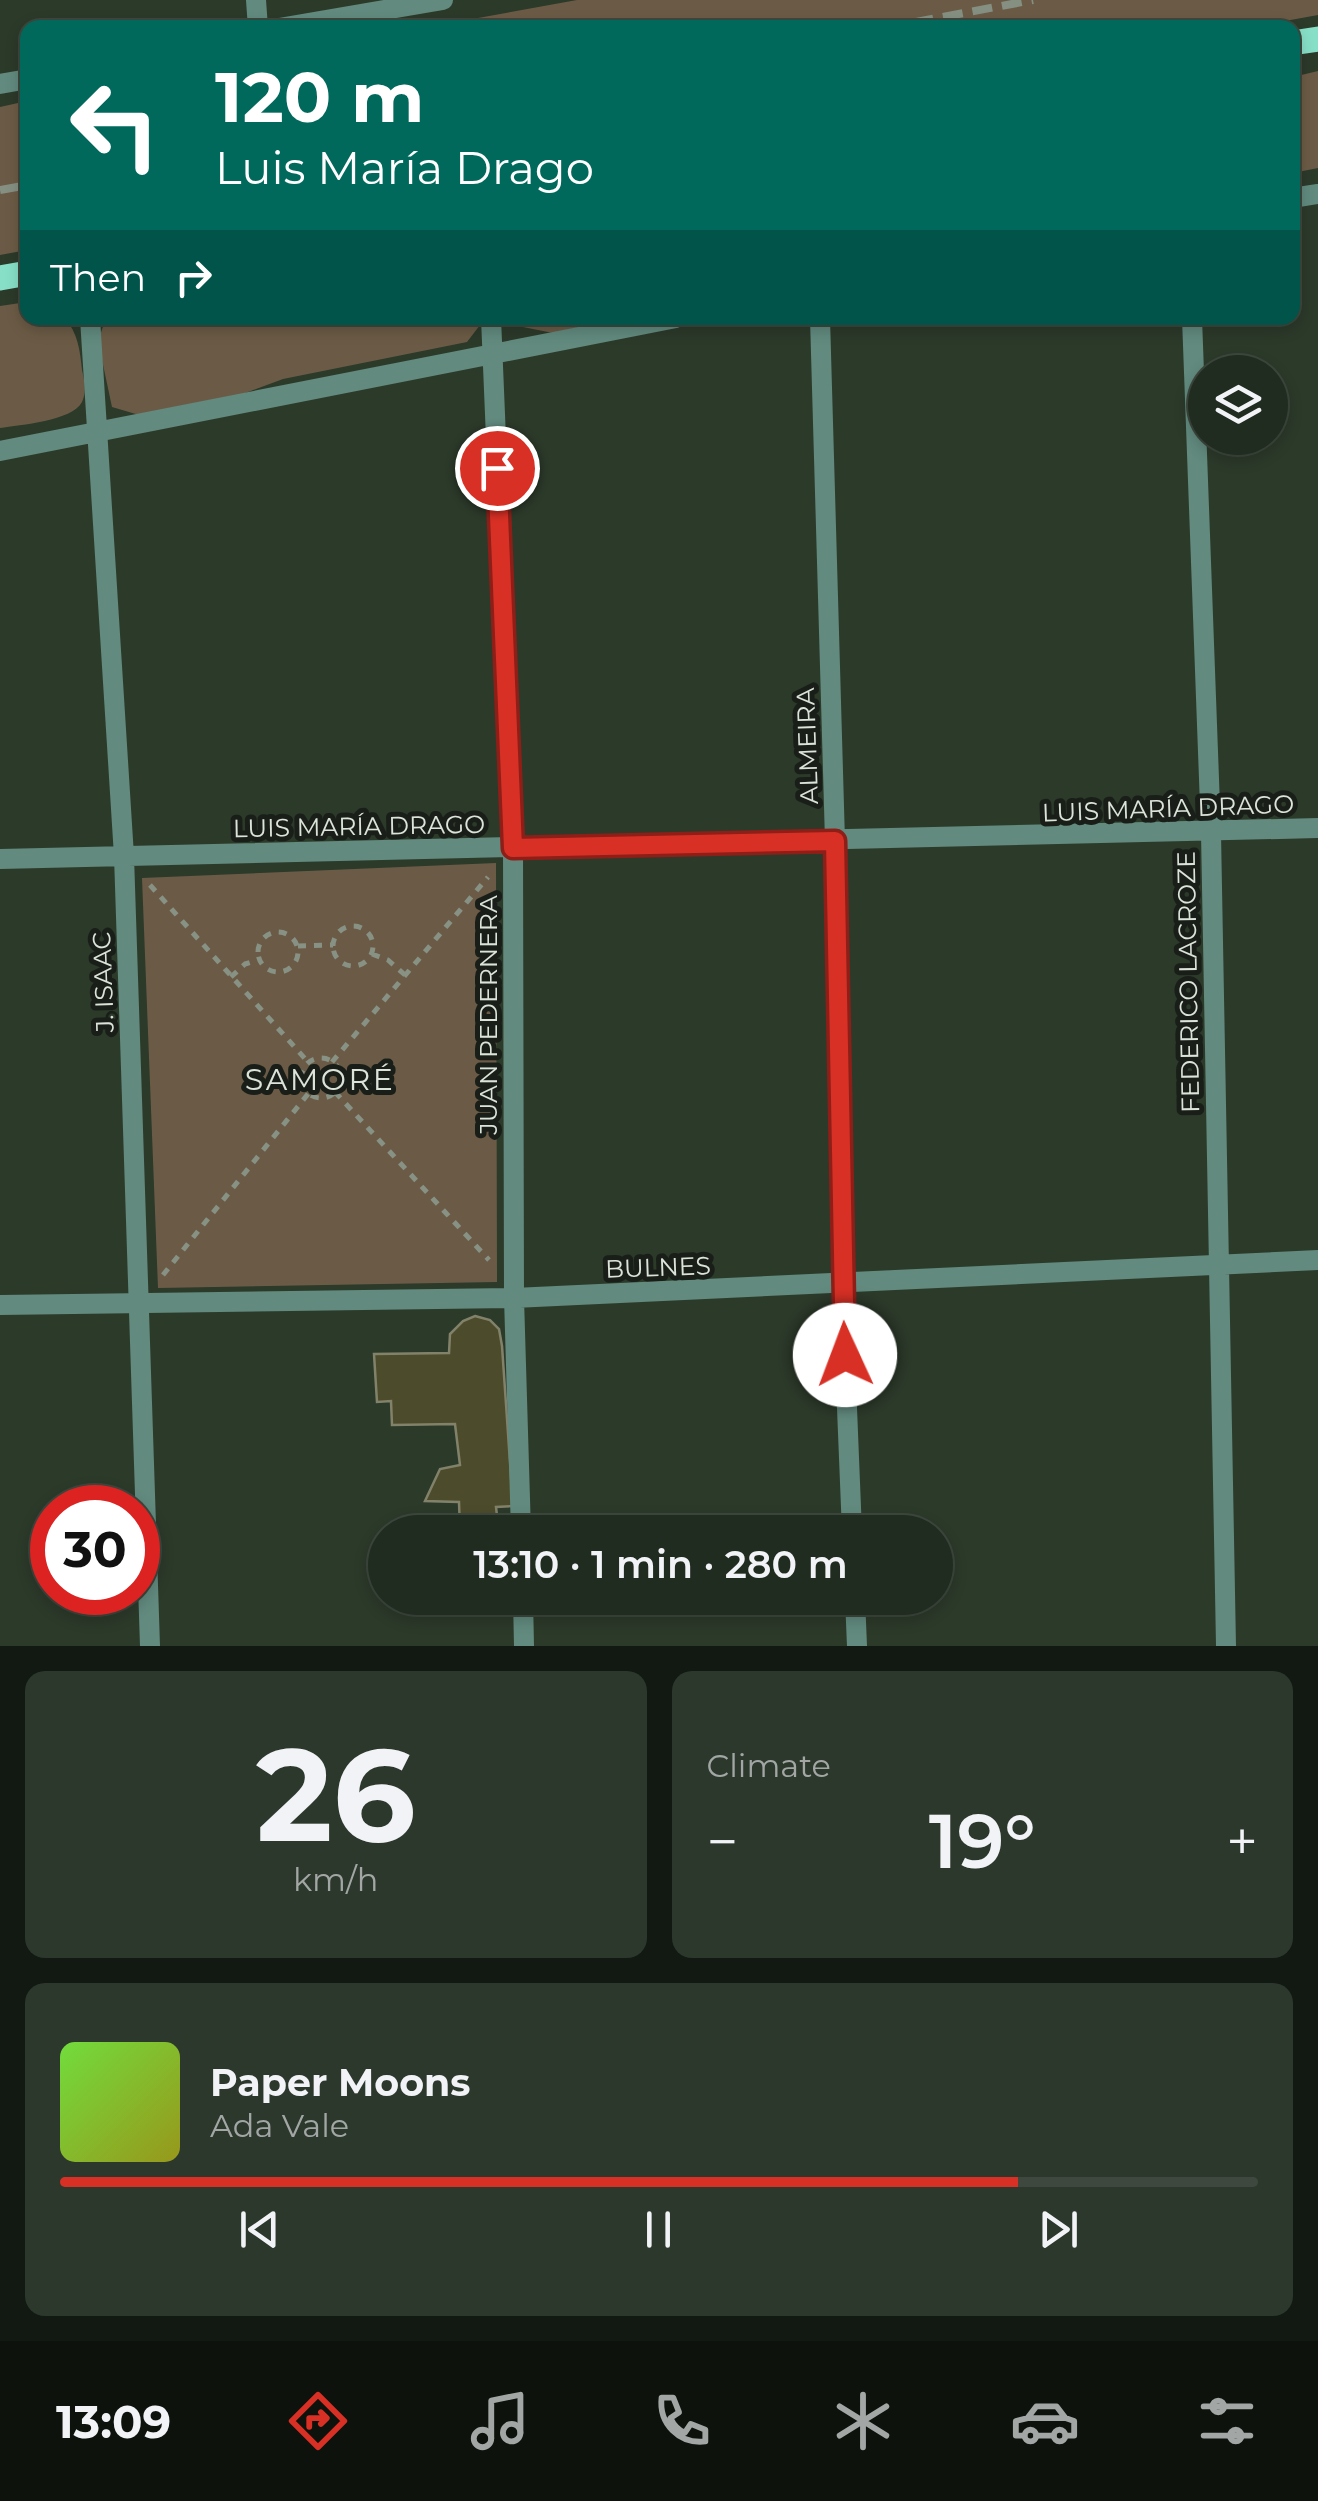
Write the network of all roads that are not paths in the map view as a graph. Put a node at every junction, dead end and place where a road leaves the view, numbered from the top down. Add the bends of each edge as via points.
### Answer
1 (443, 0) edge
2 (326, 20) edge
3 (90, 325) edge
4 (491, 325) edge
5 (640, 325) edge
6 (820, 325) edge
7 (1192, 325) edge
8 (492, 354) junction
9 (96, 434) junction
10 (0, 452) edge
11 (1318, 828) edge
12 (1210, 833) junction
13 (835, 841) junction
14 (513, 848) junction
15 (124, 856) junction
16 (0, 859) edge
17 (1318, 1260) edge
18 (1217, 1262) junction
19 (842, 1284) junction
20 (514, 1292) junction
21 (139, 1304) junction
22 (0, 1306) edge
23 (521, 1515) edge
24 (851, 1515) edge
25 (523, 1615) edge
26 (856, 1615) edge
27 (150, 1646) edge
28 (524, 1646) edge
29 (857, 1646) edge
30 (1226, 1646) edge

1 - 2 street
3 - 9 street, J. ISAAC
4 - 8 street, JUAN PEDERNERA
5 - 8 street
6 - 13 street, ALMEIRA
7 - 12 street, FEDERICO LACROZE
8 - 9 street
8 - 14 street, JUAN PEDERNERA
9 - 10 street
9 - 15 street, J. ISAAC
11 - 12 street, LUIS MARÍA DRAGO
12 - 13 street, LUIS MARÍA DRAGO
12 - 18 street, FEDERICO LACROZE
13 - 14 street, LUIS MARÍA DRAGO
13 - 19 street, ALMEIRA
14 - 15 street, LUIS MARÍA DRAGO
14 - 20 street, JUAN PEDERNERA
15 - 16 street, LUIS MARÍA DRAGO
15 - 21 street, J. ISAAC
17 - 18 street, BULNES
18 - 19 street, BULNES
18 - 30 street, FEDERICO LACROZE
19 - 20 street, BULNES
19 - 24 street, ALMEIRA
20 - 21 street, BULNES
20 - 23 street, JUAN PEDERNERA
21 - 22 street, BULNES
21 - 27 street, J. ISAAC
25 - 28 street
26 - 29 street

